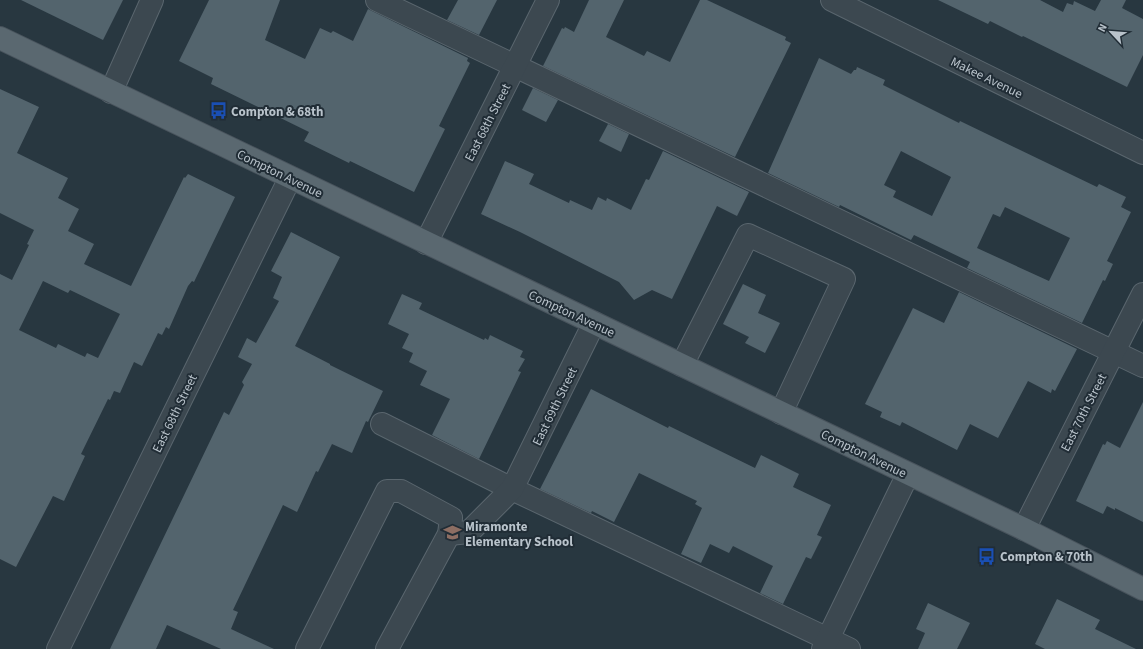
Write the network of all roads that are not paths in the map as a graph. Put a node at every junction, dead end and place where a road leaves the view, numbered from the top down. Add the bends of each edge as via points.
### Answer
1 (152, 0) edge
2 (377, 0) edge
3 (548, 0) edge
4 (832, 0) edge
5 (0, 38) edge
6 (515, 67) junction
7 (111, 92) junction
8 (1143, 153) edge
9 (290, 178) junction
10 (426, 243) junction
11 (1143, 294) edge
12 (594, 323) junction
13 (1114, 352) junction
14 (682, 366) junction
15 (1143, 366) edge
16 (781, 413) junction
17 (382, 424) dead end
18 (908, 474) junction
19 (512, 489) junction
20 (1024, 530) junction
21 (449, 534) junction
22 (1143, 589) edge
23 (825, 644) edge
24 (58, 649) edge
25 (307, 649) edge
26 (387, 649) edge
27 (849, 649) edge

1 - 7 street
2 - 6 street
3 - 6 street, East 68th Street
4 - 8 street, Makee Avenue
5 - 7 main road, Compton Avenue
6 - 10 street, East 68th Street
6 - 13 street
7 - 9 main road, Compton Avenue
9 - 10 main road, Compton Avenue
9 - 24 street, East 68th Street
10 - 12 main road, Compton Avenue
11 - 13 street, East 70th Street
12 - 14 main road, Compton Avenue
12 - 19 street, East 69th Street
13 - 15 street
13 - 20 street, East 70th Street
14 - 16 main road, Compton Avenue
14 - 16 street via 748,235 844,279
16 - 18 main road, Compton Avenue
17 - 19 street
18 - 20 main road, Compton Avenue
18 - 23 street
19 - 21 street, East 69th Street via 469,532
19 - 23 street
20 - 22 main road, Compton Avenue
21 - 25 street via 451,518 401,491 387,492
21 - 26 street
23 - 27 street

